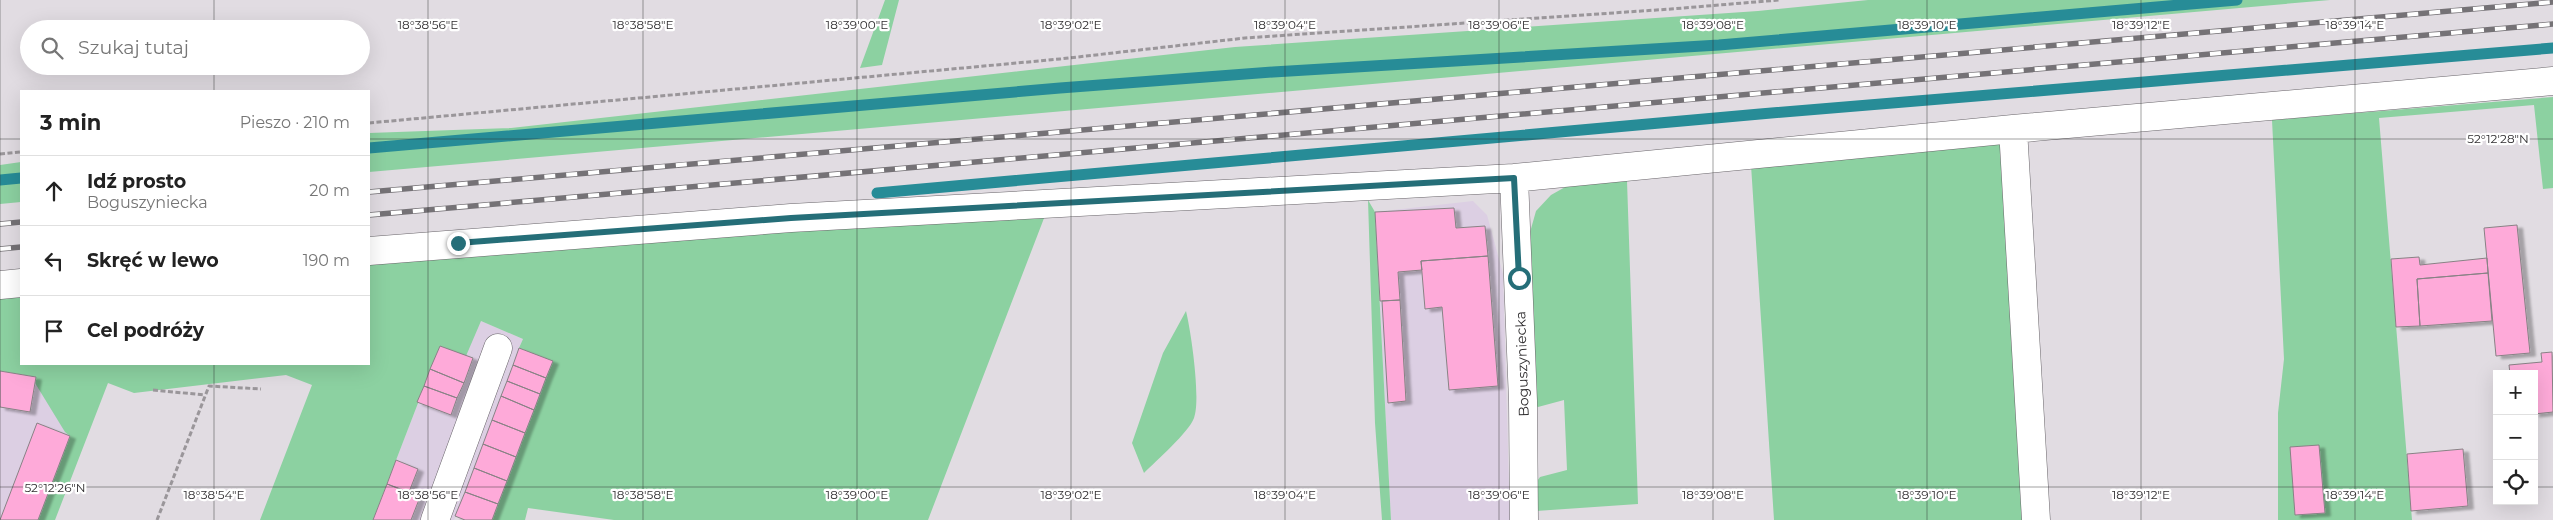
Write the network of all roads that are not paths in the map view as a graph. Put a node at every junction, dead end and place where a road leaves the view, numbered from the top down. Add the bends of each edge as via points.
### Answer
1 (2553, 81) edge
2 (2013, 129) junction
3 (1514, 178) junction
4 (370, 251) edge
5 (20, 284) edge
6 (0, 286) edge
7 (498, 348) dead end
8 (435, 520) edge
9 (1524, 520) edge
10 (2036, 520) edge

1 - 2 street
2 - 3 street
2 - 10 street
3 - 4 street via 791,218
3 - 9 street, Boguszyniecka
5 - 6 street
7 - 8 street

